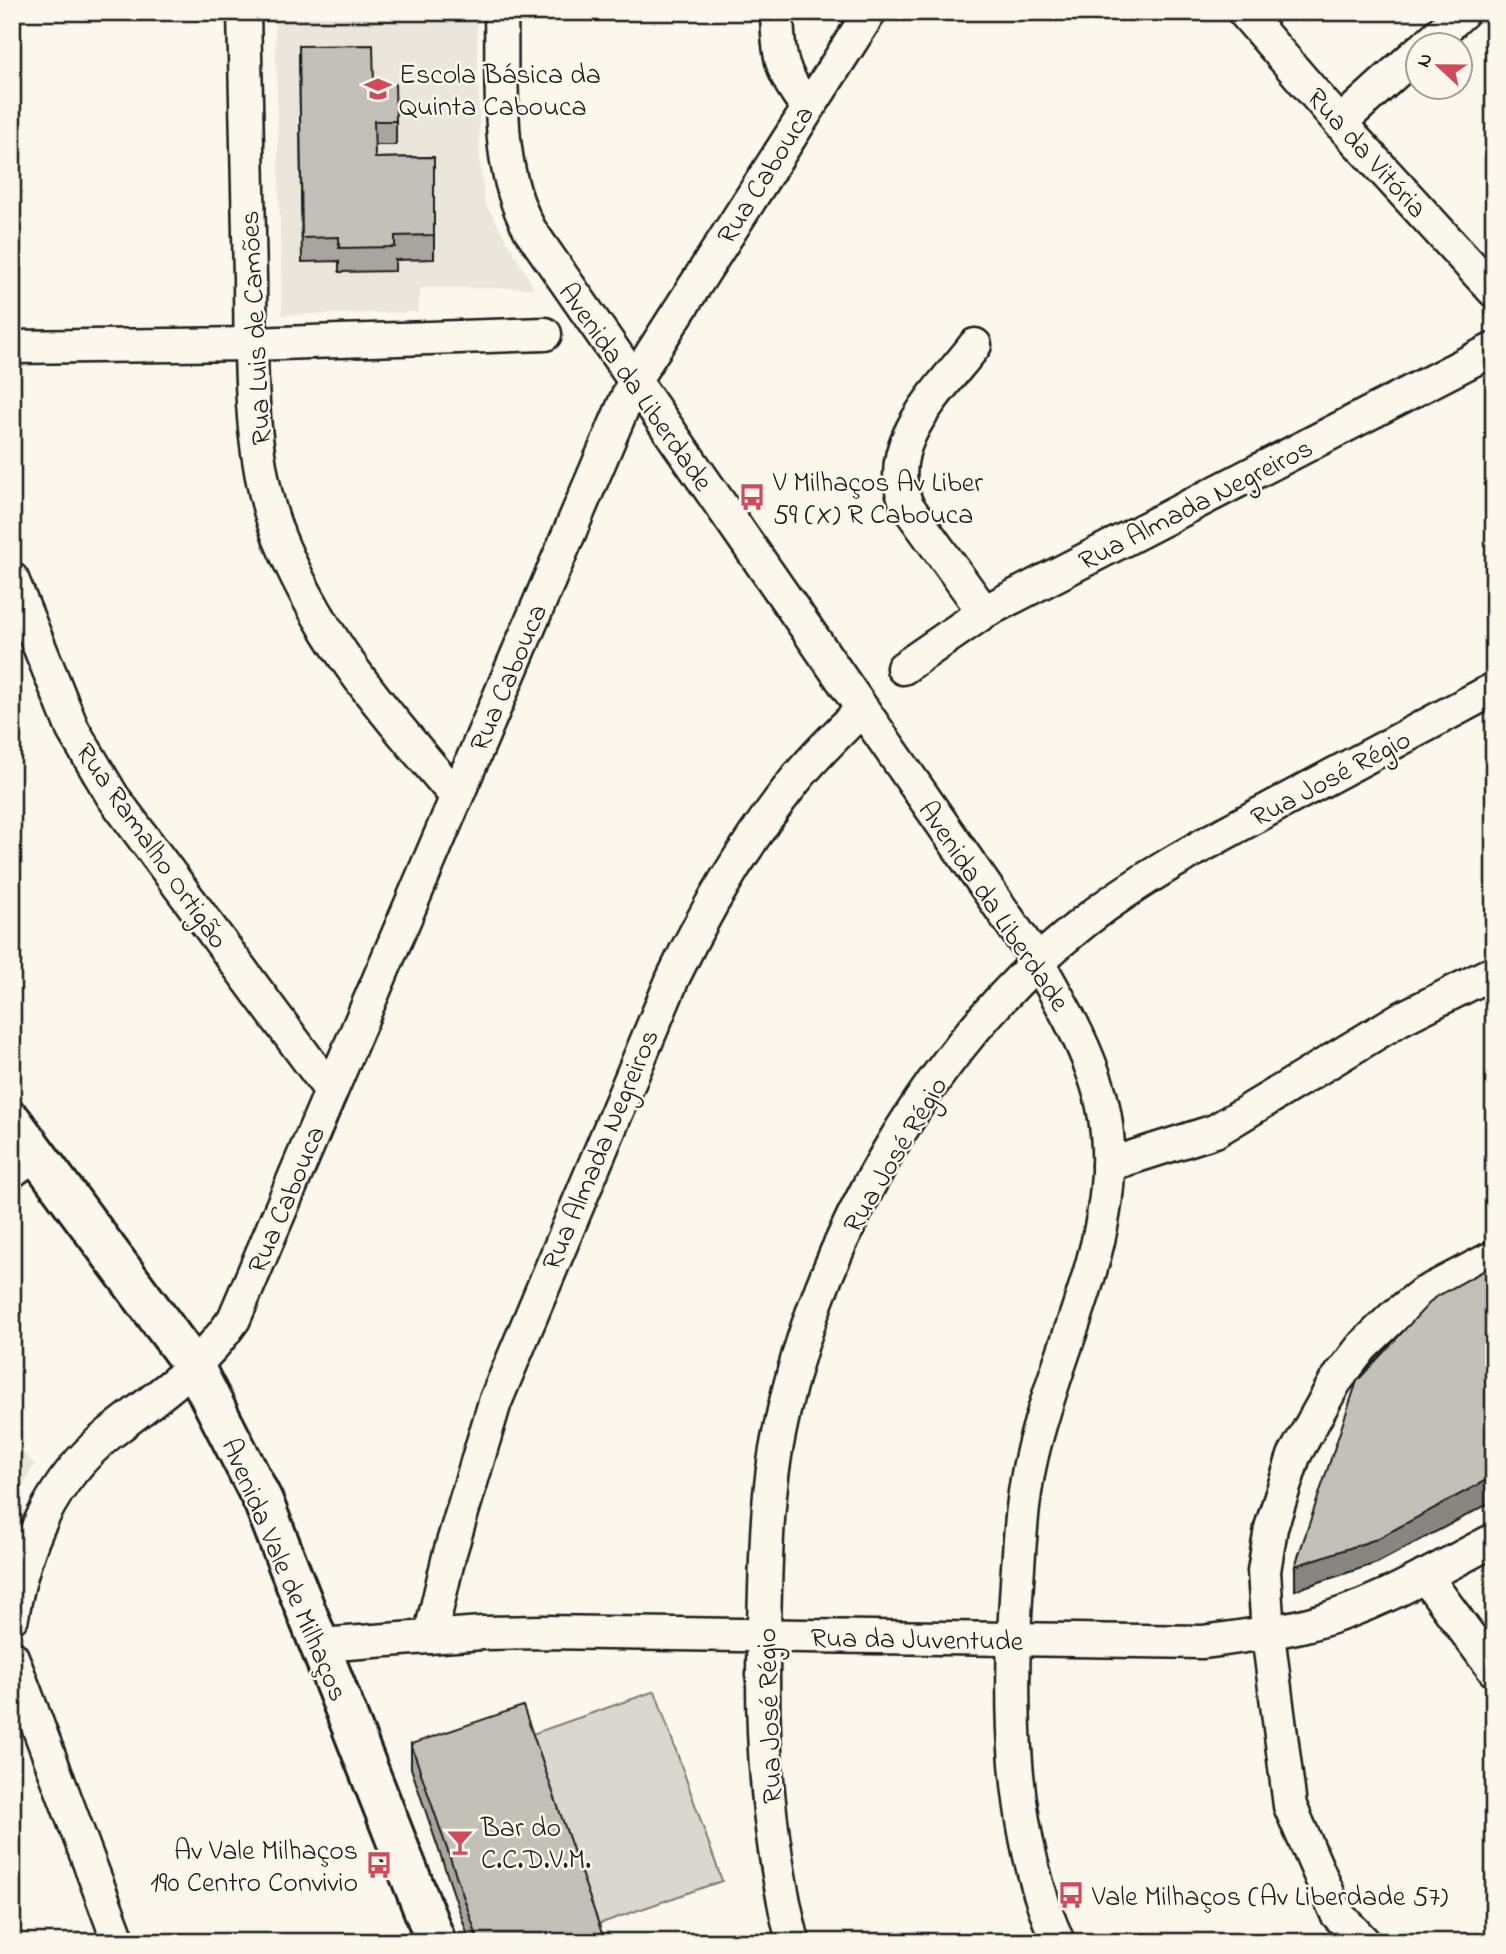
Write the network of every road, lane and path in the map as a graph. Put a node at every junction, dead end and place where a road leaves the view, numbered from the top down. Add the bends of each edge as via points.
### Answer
1 (244, 12) edge
2 (502, 12) edge
3 (777, 12) edge
4 (870, 12) edge
5 (1244, 12) edge
6 (1463, 12) edge
7 (1441, 32) edge
8 (1404, 65) edge
9 (807, 106) junction
10 (1339, 122) junction
11 (1494, 290) edge
12 (545, 334) dead end
13 (251, 344) junction
14 (975, 345) dead end
15 (12, 347) edge
16 (1494, 349) edge
17 (634, 381) junction
18 (12, 579) edge
19 (984, 612) junction
20 (903, 668) dead end
21 (1494, 689) edge
22 (862, 709) junction
23 (456, 796) junction
24 (1038, 961) junction
25 (1494, 971) edge
26 (331, 1091) junction
27 (12, 1121) edge
28 (24, 1163) edge
29 (1108, 1165) junction
30 (1494, 1257) edge
31 (195, 1368) junction
32 (1494, 1540) edge
33 (1425, 1576) junction
34 (12, 1618) edge
35 (1268, 1634) junction
36 (764, 1636) junction
37 (430, 1637) junction
38 (1013, 1640) junction
39 (320, 1645) junction
40 (12, 1657) edge
41 (1494, 1670) edge
42 (119, 1942) edge
43 (436, 1942) edge
44 (793, 1942) edge
45 (1058, 1942) edge
46 (1364, 1942) edge

1 - 13 street, Rua Luis de Camões
2 - 17 street, Avenida da Liberdade via 503,121 510,186 530,230
3 - 9 street via 784,73
4 - 9 street, Rua Cabouca
5 - 10 street, Rua da Vitória
6 - 7 street
8 - 10 street
9 - 17 street, Rua Cabouca
10 - 11 street, Rua da Vitória
12 - 13 street
13 - 15 street
13 - 23 street, Rua Luis de Camões via 252,404 263,476 282,547 312,609 357,679
14 - 19 street via 910,432 898,472 908,507
16 - 19 street, Rua Almada Negreiros
17 - 22 street, Avenida da Liberdade
17 - 23 street, Rua Cabouca
18 - 26 street, Rua Ramalho Ortigão via 73,730 113,797
19 - 20 street, Rua Almada Negreiros
21 - 24 street, Rua José Régio via 1136,885
22 - 24 street, Avenida da Liberdade
22 - 37 street, Rua Almada Negreiros via 798,778 729,872 673,978 495,1402
23 - 26 street, Rua Cabouca
24 - 29 street, Avenida da Liberdade via 1074,1025 1095,1077
24 - 36 street, Rua José Régio via 927,1093 873,1176 833,1258 794,1364 778,1435
25 - 29 street via 1400,1019 1215,1131
26 - 31 street, Rua Cabouca via 234,1319
27 - 28 street, Avenida Vale de Milhaços
28 - 31 street, Avenida Vale de Milhaços
29 - 38 street, Avenida da Liberdade via 1096,1252 1031,1457 1021,1517
30 - 35 street via 1421,1295 1393,1317 1335,1382 1294,1456 1278,1501 1264,1571
31 - 34 street, Rua Cabouca via 108,1435 53,1496 32,1535
31 - 39 street, Avenida Vale de Milhaços via 263,1501
32 - 33 street, Rua da Juventude
33 - 35 street, Rua da Juventude via 1372,1602
33 - 41 street
35 - 38 street, Rua da Juventude via 1203,1642
35 - 46 street via 1290,1806 1337,1914
36 - 37 street, Rua da Juventude via 531,1632
36 - 38 street, Rua da Juventude
36 - 44 street, Rua José Régio via 765,1772
37 - 39 street, Rua da Juventude
38 - 45 street, Avenida da Liberdade via 1016,1761 1024,1817 1040,1892
39 - 43 street, Avenida Vale de Milhaços
40 - 42 street

